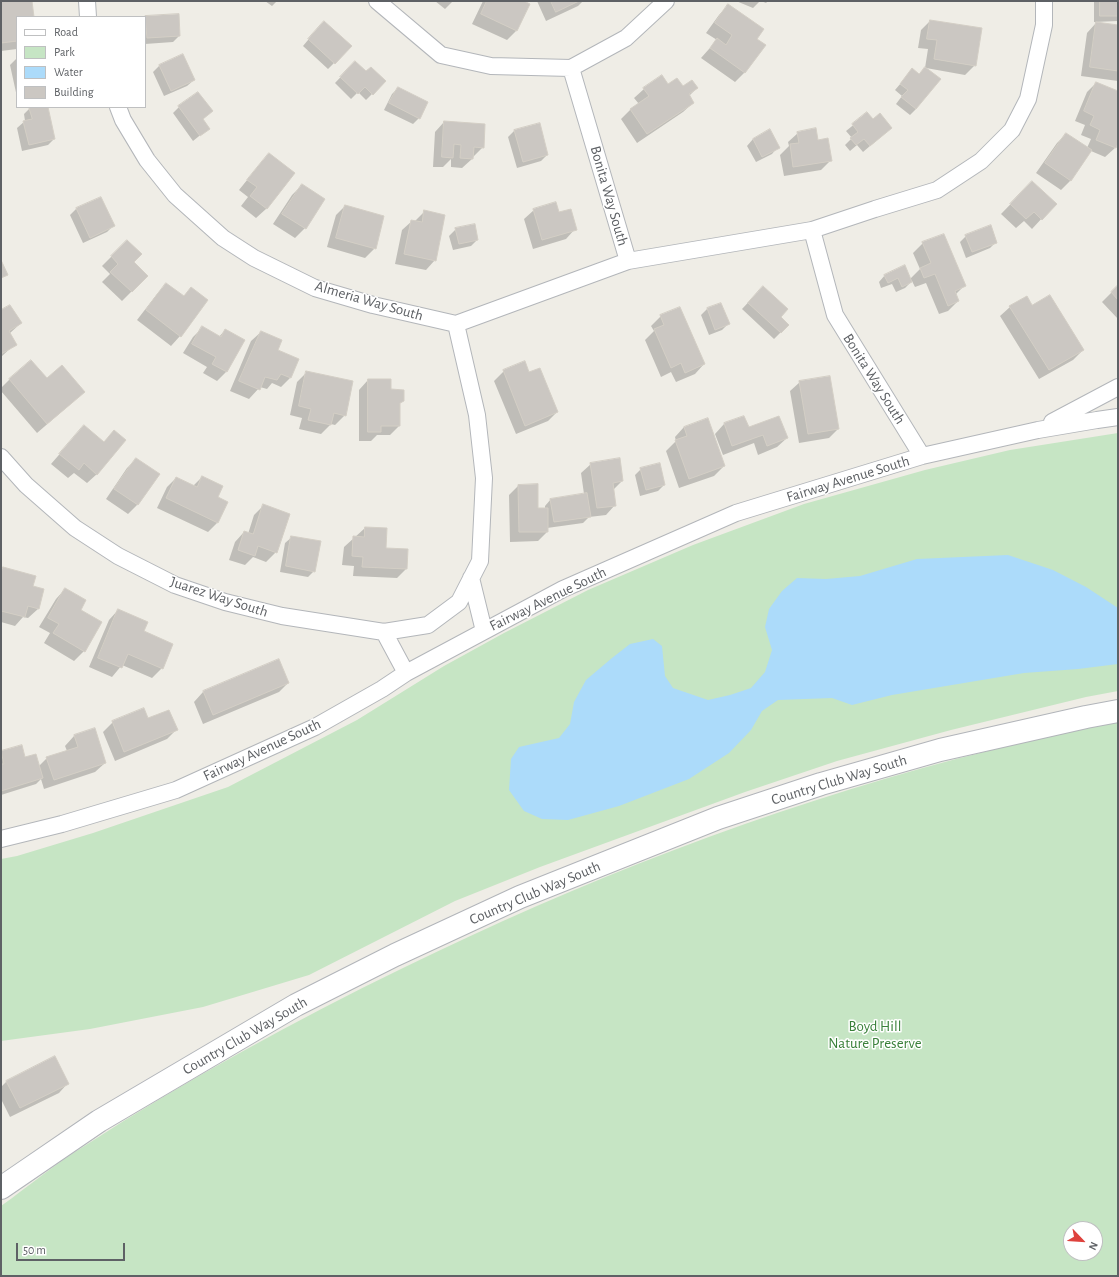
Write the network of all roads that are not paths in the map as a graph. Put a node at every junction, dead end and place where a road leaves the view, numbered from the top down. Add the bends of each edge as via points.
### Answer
1 (87, 1) edge
2 (377, 1) edge
3 (666, 1) edge
4 (1044, 1) edge
5 (88, 16) edge
6 (571, 68) junction
7 (118, 108) edge
8 (812, 230) junction
9 (628, 261) junction
10 (456, 324) junction
11 (1118, 387) edge
12 (1118, 418) edge
13 (1038, 430) junction
14 (922, 456) junction
15 (1, 457) edge
16 (471, 578) junction
17 (484, 631) junction
18 (384, 632) junction
19 (406, 673) junction
20 (1118, 711) edge
21 (1, 839) edge
22 (1, 1188) edge

1 - 5 street
2 - 6 street via 441,55 491,66
3 - 6 street via 626,38
4 - 8 street, Bonita Way South via 1044,25 1028,99 1012,130 981,161 937,190
6 - 9 street, Bonita Way South
7 - 10 street, Almeria Way South via 147,160 175,195 223,238 254,258 314,288 373,306
8 - 9 street, Bonita Way South
8 - 14 street, Bonita Way South via 835,315
9 - 10 street
10 - 16 street via 477,415 484,478 480,561
11 - 13 street
12 - 13 street, Fairway Avenue South
13 - 14 street, Fairway Avenue South
14 - 17 street, Fairway Avenue South via 736,513 563,589
15 - 18 street, Juarez Way South via 26,485 75,528 118,556 175,585 225,602 282,616
16 - 17 street
16 - 18 street via 459,602 428,625
17 - 19 street, Fairway Avenue South
18 - 19 street
19 - 21 street, Fairway Avenue South via 315,727 176,790 62,824
20 - 22 street, Country Club Way South via 940,750 821,784 718,818 520,897 395,955 296,1005 100,1121

